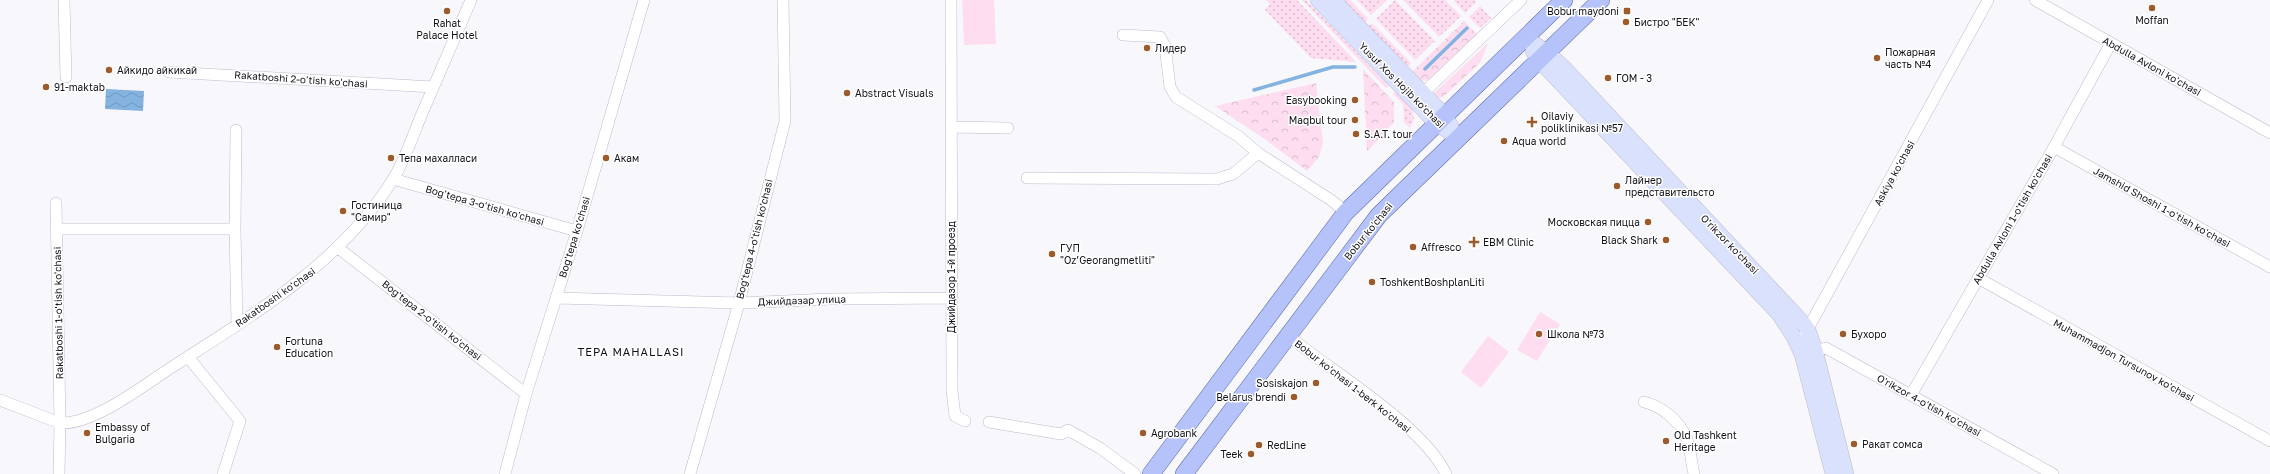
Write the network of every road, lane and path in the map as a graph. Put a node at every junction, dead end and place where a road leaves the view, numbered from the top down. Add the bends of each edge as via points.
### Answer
1 (64, 0) edge
2 (471, 0) edge
3 (644, 0) edge
4 (783, 0) edge
5 (950, 0) edge
6 (1318, 0) edge
7 (1333, 0) edge
8 (1521, 0) edge
9 (1564, 0) edge
10 (1601, 0) edge
11 (1988, 0) edge
12 (2035, 0) edge
13 (1123, 35) dead end
14 (1525, 38) junction
15 (2111, 43) junction
16 (1543, 56) junction
17 (168, 72) dead end
18 (66, 77) dead end
19 (433, 87) junction
20 (1419, 97) junction
21 (1440, 119) junction
22 (951, 127) junction
23 (1008, 128) dead end
24 (236, 130) dead end
25 (2270, 133) edge
26 (1458, 138) junction
27 (2054, 147) junction
28 (1258, 153) junction
29 (1027, 178) dead end
30 (393, 180) junction
31 (56, 203) dead end
32 (1346, 212) junction
33 (57, 229) junction
34 (235, 229) junction
35 (577, 231) junction
36 (337, 246) junction
37 (2270, 267) edge
38 (1978, 278) junction
39 (556, 298) junction
40 (951, 298) junction
41 (739, 302) junction
42 (237, 324) junction
43 (1808, 330) junction
44 (1289, 336) junction
45 (1805, 350) junction
46 (188, 357) junction
47 (526, 394) junction
48 (1912, 395) junction
49 (1208, 399) junction
50 (0, 400) edge
51 (1644, 402) dead end
52 (1229, 415) junction
53 (965, 421) dead end
54 (989, 422) dead end
55 (60, 423) junction
56 (2270, 441) edge
57 (59, 474) edge
58 (223, 474) edge
59 (505, 474) edge
60 (690, 474) edge
61 (1135, 474) edge
62 (1151, 474) edge
63 (1184, 474) edge
64 (1446, 474) edge
65 (1694, 474) edge
66 (1833, 474) edge
67 (1846, 474) edge
68 (2053, 474) edge

1 - 18 street
2 - 19 street, Rakatboshi ko'chasi
3 - 35 street, Bog'tepa ko'chasi
4 - 41 street, Bog'tepa 4-o'tish ko'chasi via 785,121
5 - 22 street, Джийдазор 1-й проезд
6 - 20 main road, Yusuf Xos Hojib ko'chasi
7 - 20 main road, Yusuf Xos Hojib ko'chasi
8 - 20 street
9 - 14 main road
10 - 16 main road, Bobur ko'chasi
11 - 43 street, Askiya koʻchasi
12 - 15 street, Abdulla Avloni ko'chasi
13 - 28 street via 1160,37 1163,40 1170,87 1176,97 1238,136
14 - 16 main road
14 - 21 main road
15 - 25 street, Abdulla Avloni ko'chasi
15 - 27 street, Abdulla Avloni 1-o'tish ko'chasi
16 - 26 main road, Bobur ko'chasi
16 - 43 main road, O'rikzor ko'chasi via 1795,312
16 - 45 main road, O'rikzor ko'chasi via 1779,314
17 - 19 street, Rakatboshi 2-o'tish ko'chasi
19 - 30 street, Rakatboshi ko'chasi
20 - 21 main road, Yusuf Xos Hojib ko'chasi
21 - 26 main road, Yusuf Xos Hojib ko'chasi
21 - 32 main road
22 - 23 street
22 - 40 street, Джийдазор 1-й проезд
24 - 34 street
26 - 44 main road, Bobur ko'chasi via 1379,215
27 - 37 street, Jamshid Shoshi 1-o'tish ko'chasi
27 - 38 street, Abdulla Avloni 1-o'tish ko'chasi
28 - 29 street via 1233,174 1217,179
28 - 32 street
30 - 35 street, Bog'tepa 3-o'tish ko'chasi
30 - 36 street, Rakatboshi ko'chasi via 378,203
31 - 33 street, Rakatboshi 1-o'tish ko'chasi
32 - 49 main road
33 - 34 street
33 - 55 street, Rakatboshi 1-o'tish ko'chasi
34 - 42 street
35 - 39 street, Bog'tepa ko'chasi
36 - 42 street, Rakatboshi ko'chasi via 303,280
36 - 47 street, Bog'tepa 2-o'tish ko'chasi
38 - 48 street, Abdulla Avloni 1-o'tish ko'chasi
38 - 56 street, Muhammadjon Tursunov koʻchasi
39 - 41 street, Джийдазар улица
39 - 47 street, Bog'tepa ko'chasi
40 - 41 street, Джийдазар улица
40 - 53 street, Джийдазор 1-й проезд via 952,390 955,416
41 - 60 street, Bog'tepa 4-o'tish ko'chasi
42 - 46 street, Rakatboshi ko'chasi
43 - 45 main road, O'rikzor ko'chasi
44 - 52 main road, Bobur ko'chasi
44 - 64 street, Bobur ko'chasi 1-berk ko'chasi via 1399,420 1430,448
45 - 48 street, O'rikzor 4-o'tish ko'chasi via 1826,348
45 - 66 main road, O'rikzor ko'chasi
45 - 67 main road, O'rikzor ko'chasi
46 - 55 street, Rakatboshi ko'chasi via 129,395 92,415 71,423
46 - 58 street via 240,421
47 - 59 street, Bog'tepa ko'chasi
48 - 68 street, O'rikzor 4-o'tish ko'chasi
49 - 52 main road
49 - 62 main road
50 - 55 street
51 - 65 street via 1657,405 1671,417 1686,437
52 - 63 main road, Bobur ko'chasi
54 - 61 street via 1061,434 1068,430 1100,448
55 - 57 street, Rakatboshi 1-o'tish ko'chasi

